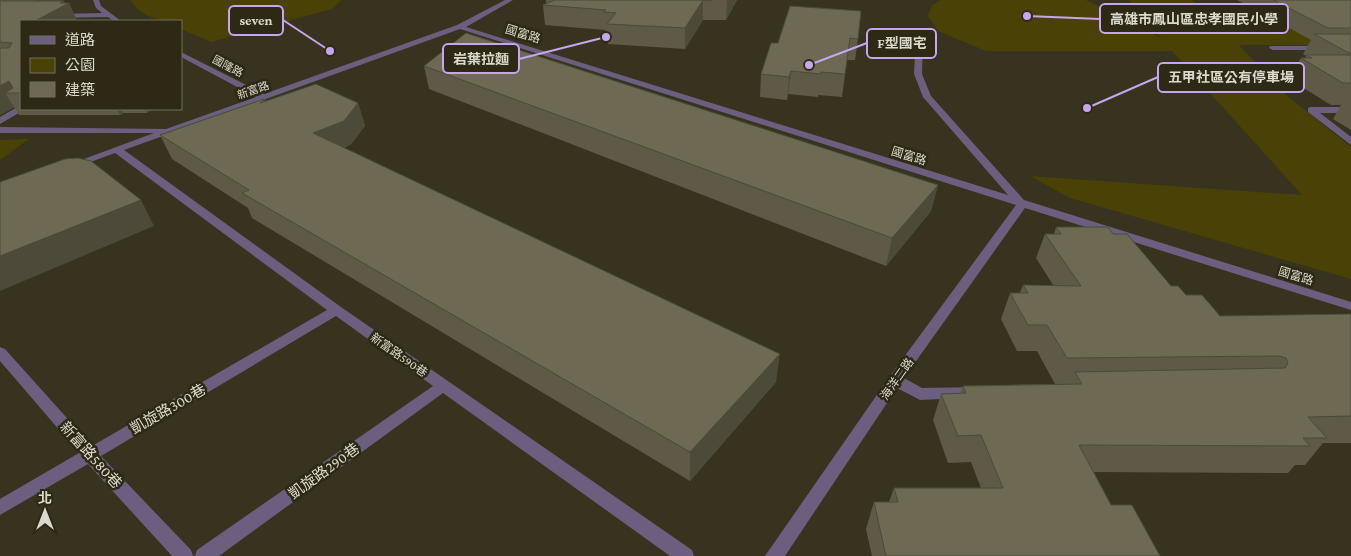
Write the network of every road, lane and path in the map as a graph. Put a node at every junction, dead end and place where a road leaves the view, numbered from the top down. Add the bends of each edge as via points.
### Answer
1 (96, 0) edge
2 (510, 0) edge
3 (1218, 9) dead end
4 (1284, 9) edge
5 (107, 15) junction
6 (49, 16) edge
7 (116, 20) edge
8 (460, 27) junction
9 (920, 37) dead end
10 (1273, 48) dead end
11 (1351, 48) edge
12 (182, 55) edge
13 (182, 65) edge
14 (202, 66) junction
15 (264, 98) junction
16 (20, 109) edge
17 (1351, 110) edge
18 (0, 121) edge
19 (0, 130) edge
20 (173, 130) junction
21 (1351, 142) edge
22 (116, 149) junction
23 (63, 169) edge
24 (1022, 204) junction
25 (1351, 306) edge
26 (336, 310) junction
27 (0, 352) edge
28 (895, 380) junction
29 (443, 386) junction
30 (988, 393) edge
31 (90, 455) junction
32 (0, 508) edge
33 (184, 556) edge
34 (204, 556) edge
35 (685, 556) edge
36 (774, 556) edge

1 - 5 street via 98,7
2 - 8 street, 新富路
3 - 4 street
5 - 6 street
5 - 7 street
8 - 15 street, 新富路
8 - 24 street, 國富路
9 - 24 street via 918,74 927,97
10 - 11 street
12 - 14 street, 國隆路
13 - 14 street
14 - 15 street, 國隆路
15 - 20 street, 新富路
16 - 18 street
17 - 21 street via 1310,110
19 - 20 street
20 - 22 street, 新富路
22 - 23 street, 新富路
22 - 26 street, 新富路590巷
24 - 25 street, 國富路
24 - 28 street, 海洋二路
26 - 29 street, 新富路590巷
26 - 31 street, 凱旋路300巷
27 - 31 street, 新富路580巷
28 - 30 street via 920,394
28 - 36 street, 海洋二路
29 - 34 street, 凱旋路290巷
29 - 35 street, 新富路590巷
31 - 32 street, 凱旋路300巷
31 - 33 street, 新富路580巷

